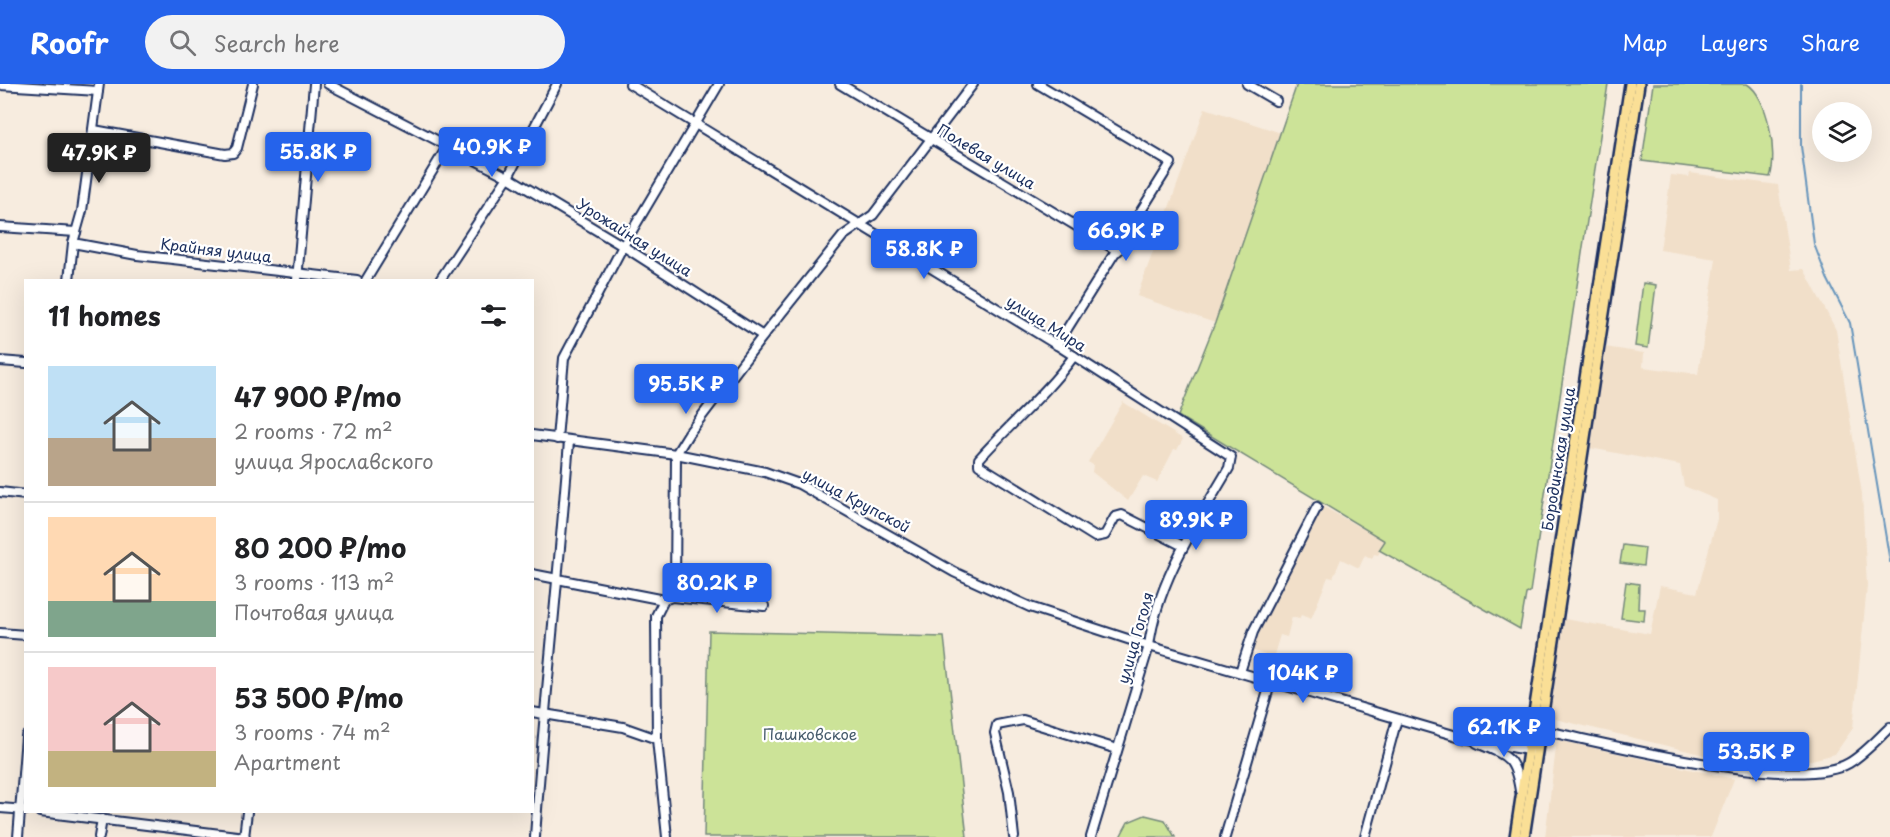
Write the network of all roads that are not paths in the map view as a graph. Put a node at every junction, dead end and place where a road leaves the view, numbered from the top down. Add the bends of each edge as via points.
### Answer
1 (254, 84) edge
2 (314, 84) edge
3 (328, 84) edge
4 (556, 84) edge
5 (630, 84) edge
6 (718, 84) edge
7 (840, 84) edge
8 (973, 84) edge
9 (1038, 84) edge
10 (1247, 84) edge
11 (1630, 84) edge
12 (1639, 84) edge
13 (0, 85) edge
14 (98, 87) edge
15 (1276, 101) dead end
16 (695, 125) junction
17 (94, 130) junction
18 (930, 140) junction
19 (447, 147) junction
20 (508, 177) junction
21 (859, 225) junction
22 (0, 227) edge
23 (76, 232) junction
24 (73, 243) junction
25 (622, 246) junction
26 (1118, 251) junction
27 (297, 278) edge
28 (69, 279) edge
29 (327, 279) edge
30 (367, 279) edge
31 (441, 279) edge
32 (763, 336) junction
33 (1057, 345) junction
34 (1074, 356) junction
35 (0, 362) edge
36 (24, 363) edge
37 (534, 435) edge
38 (557, 439) junction
39 (568, 441) junction
40 (676, 454) junction
41 (1232, 457) joint
42 (0, 492) edge
43 (24, 495) edge
44 (1317, 507) dead end
45 (1183, 546) junction
46 (534, 574) edge
47 (559, 578) junction
48 (668, 598) junction
49 (764, 606) dead end
50 (0, 633) edge
51 (24, 635) edge
52 (1149, 646) junction
53 (1240, 672) junction
54 (1271, 681) junction
55 (534, 712) edge
56 (1535, 712) junction
57 (543, 714) junction
58 (1397, 719) junction
59 (1890, 727) edge
60 (1537, 730) junction
61 (1464, 738) junction
62 (657, 739) junction
63 (1485, 741) junction
64 (1117, 749) junction
65 (1533, 751) junction
66 (24, 773) edge
67 (1521, 796) junction
68 (0, 808) edge
69 (22, 810) edge
70 (49, 813) edge
71 (247, 813) edge
72 (102, 819) junction
73 (18, 837) edge
74 (99, 837) edge
75 (244, 837) edge
76 (535, 837) edge
77 (667, 837) edge
78 (1014, 837) edge
79 (1091, 837) edge
80 (1225, 837) edge
81 (1365, 837) edge
82 (1515, 837) edge
83 (1524, 837) edge

1 - 17 street via 233,153
2 - 27 street
3 - 19 street, Урожайная улица
4 - 20 street
5 - 16 street, улица Мира
6 - 16 street
7 - 18 street, Полевая улица
8 - 18 street
9 - 26 street via 1171,163
10 - 15 street
11 - 56 main road, Бородинская улица
12 - 60 main road, Бородинская улица
13 - 14 street
14 - 17 street
16 - 21 street, улица Мира
16 - 25 street
17 - 23 street
18 - 21 street via 873,215
18 - 26 street, Полевая улица
19 - 20 street, Урожайная улица
19 - 30 street
20 - 25 street, Урожайная улица
20 - 31 street
21 - 32 street via 843,236
21 - 33 street, улица Мира
22 - 23 street
23 - 24 street
24 - 27 street, Крайняя улица
24 - 28 street
25 - 32 street, Урожайная улица
25 - 38 street via 562,364
26 - 33 street
27 - 29 street, Крайняя улица
32 - 40 street
33 - 34 street, улица Мира
34 - 41 street, улица Мира
34 - 45 street via 1057,379 979,459 983,470 1095,537 1105,535 1115,517 1122,515
35 - 36 street
37 - 38 street, улица Крупской
38 - 39 street, улица Крупской
39 - 40 street, улица Крупской
39 - 47 street
40 - 48 street via 675,591
40 - 52 street, улица Крупской via 765,472 799,484 1011,600
41 - 45 street, улица Гоголя
42 - 43 street
44 - 53 street via 1253,632
45 - 52 street, улица Гоголя via 1158,604
46 - 47 street
47 - 48 street
47 - 57 street
48 - 49 street
48 - 62 street via 656,616
50 - 51 street
52 - 53 street, улица Крупской
52 - 64 street, улица Гоголя
53 - 54 street, улица Крупской
54 - 58 street, улица Крупской
54 - 80 street
55 - 57 street
56 - 60 main road, Бородинская улица
56 - 63 street via 1522,728
57 - 62 street via 623,727
57 - 76 street
58 - 61 street, улица Крупской
58 - 81 street
59 - 60 street via 1848,764 1805,773 1686,761
60 - 65 main road, Бородинская улица
61 - 63 street
61 - 67 street via 1509,757 1516,768
62 - 77 street
63 - 65 street
64 - 78 street via 1023,720 997,725 995,733 1010,792
64 - 79 street, улица Гоголя
65 - 67 main road, Бородинская улица
65 - 83 main road, Бородинская улица
66 - 69 street
67 - 82 main road, Бородинская улица
68 - 69 street
69 - 73 street
70 - 72 street
71 - 75 street
72 - 74 street
72 - 75 street

